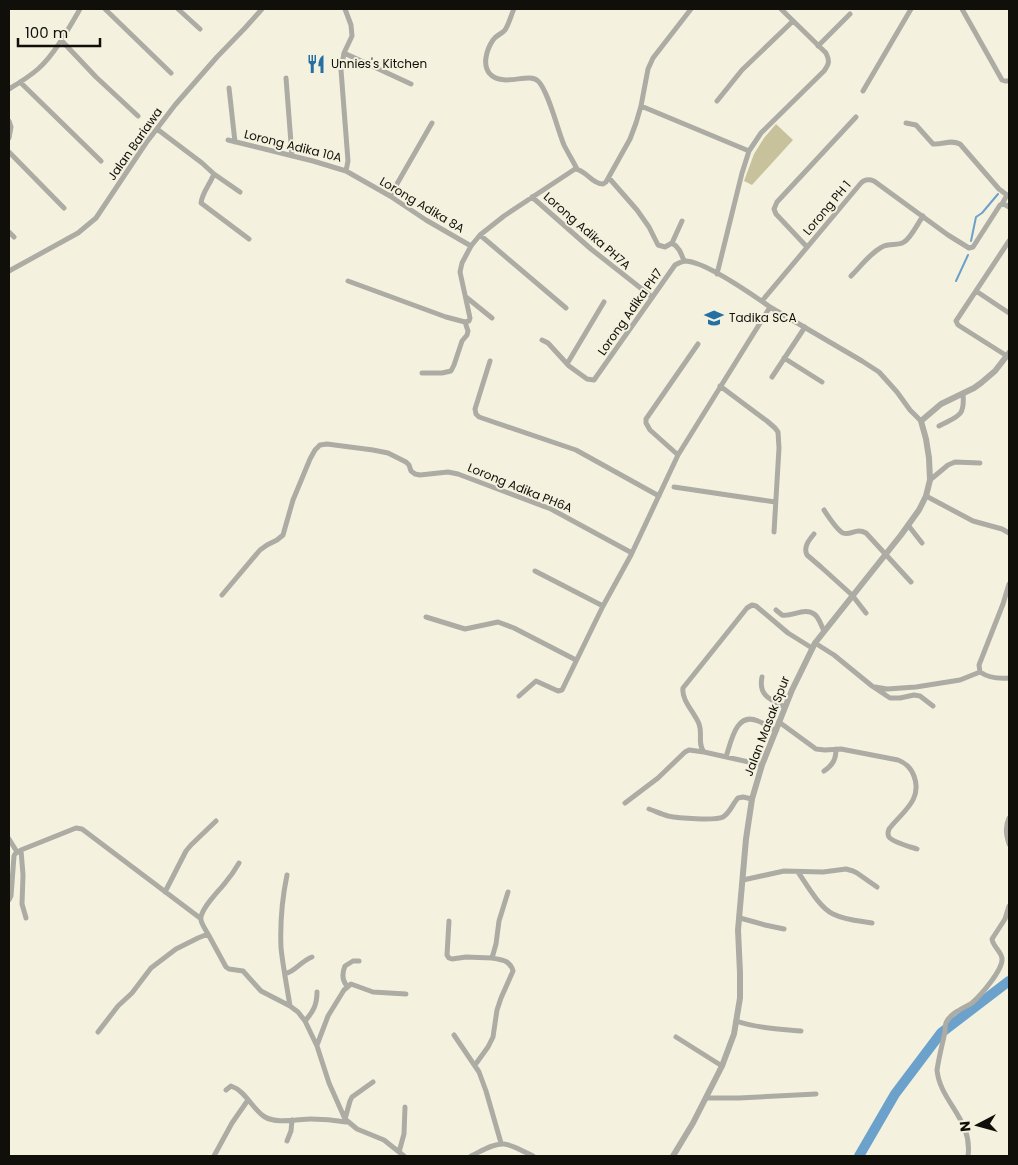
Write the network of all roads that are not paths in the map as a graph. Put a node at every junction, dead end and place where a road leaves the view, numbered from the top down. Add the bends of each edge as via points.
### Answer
1 (80, 9) edge
2 (105, 9) edge
3 (178, 9) edge
4 (262, 9) edge
5 (344, 9) edge
6 (514, 9) edge
7 (691, 9) edge
8 (781, 9) edge
9 (911, 9) edge
10 (962, 9) edge
11 (850, 14) dead end
12 (793, 21) junction
13 (200, 29) dead end
14 (61, 40) junction
15 (818, 46) junction
16 (344, 53) junction
17 (171, 73) dead end
18 (286, 78) dead end
19 (1009, 81) edge
20 (20, 82) junction
21 (411, 84) dead end
22 (9, 88) edge
23 (229, 88) dead end
24 (862, 92) dead end
25 (717, 101) dead end
26 (641, 106) junction
27 (138, 116) dead end
28 (856, 117) dead end
29 (9, 121) edge
30 (432, 123) dead end
31 (906, 123) dead end
32 (156, 129) junction
33 (9, 138) edge
34 (228, 140) dead end
35 (235, 142) junction
36 (749, 151) junction
37 (9, 152) edge
38 (292, 156) junction
39 (101, 160) dead end
40 (577, 168) junction
41 (346, 171) junction
42 (214, 174) junction
43 (609, 178) junction
44 (363, 180) joint
45 (240, 192) dead end
46 (390, 196) junction
47 (532, 197) junction
48 (1002, 204) junction
49 (1009, 206) edge
50 (64, 208) dead end
51 (923, 216) junction
52 (682, 221) dead end
53 (9, 232) edge
54 (480, 235) junction
55 (14, 237) dead end
56 (249, 239) dead end
57 (1009, 241) edge
58 (672, 243) junction
59 (471, 246) junction
60 (807, 247) junction
61 (684, 261) junction
62 (9, 270) edge
63 (717, 274) junction
64 (851, 276) dead end
65 (348, 281) dead end
66 (976, 291) junction
67 (465, 297) junction
68 (652, 297) junction
69 (762, 301) junction
70 (604, 302) dead end
71 (770, 307) junction
72 (566, 308) dead end
73 (1009, 313) edge
74 (492, 318) dead end
75 (464, 322) junction
76 (805, 327) junction
77 (542, 340) dead end
78 (698, 344) dead end
79 (1008, 355) edge
80 (784, 358) junction
81 (490, 360) dead end
82 (566, 364) junction
83 (422, 373) dead end
84 (772, 377) dead end
85 (822, 382) dead end
86 (720, 386) junction
87 (963, 394) junction
88 (921, 421) junction
89 (939, 426) dead end
90 (678, 455) junction
91 (980, 463) dead end
92 (930, 480) junction
93 (674, 487) dead end
94 (659, 496) junction
95 (926, 496) junction
96 (775, 502) junction
97 (824, 510) dead end
98 (908, 525) junction
99 (774, 532) dead end
100 (1009, 533) edge
101 (814, 534) dead end
102 (922, 544) dead end
103 (632, 553) junction
104 (886, 554) junction
105 (535, 571) dead end
106 (911, 582) dead end
107 (1009, 584) edge
108 (222, 595) dead end
109 (852, 595) junction
110 (603, 606) junction
111 (776, 610) dead end
112 (866, 613) dead end
113 (426, 617) dead end
114 (824, 631) junction
115 (813, 645) junction
116 (576, 660) junction
117 (980, 672) junction
118 (762, 677) dead end
119 (1009, 678) edge
120 (872, 686) junction
121 (519, 696) dead end
122 (933, 706) dead end
123 (785, 707) junction
124 (779, 722) junction
125 (776, 731) junction
126 (836, 749) junction
127 (704, 752) junction
128 (726, 757) junction
129 (762, 765) junction
130 (824, 772) dead end
131 (752, 799) junction
132 (625, 803) dead end
133 (649, 809) dead end
134 (1009, 818) edge
135 (216, 821) dead end
136 (9, 839) edge
137 (1009, 844) edge
138 (917, 849) dead end
139 (19, 851) junction
140 (239, 863) dead end
141 (798, 872) junction
142 (287, 875) dead end
143 (743, 880) junction
144 (877, 887) dead end
145 (165, 892) junction
146 (508, 892) dead end
147 (9, 900) edge
148 (1009, 906) edge
149 (26, 918) dead end
150 (200, 918) junction
151 (740, 918) junction
152 (449, 921) dead end
153 (872, 923) dead end
154 (784, 929) dead end
155 (208, 934) junction
156 (312, 957) dead end
157 (492, 958) junction
158 (358, 961) dead end
159 (285, 974) junction
160 (347, 986) junction
161 (317, 992) dead end
162 (406, 994) dead end
163 (290, 1006) junction
164 (305, 1021) junction
165 (736, 1021) junction
166 (801, 1030) dead end
167 (98, 1032) dead end
168 (454, 1035) dead end
169 (676, 1037) dead end
170 (317, 1046) junction
171 (475, 1065) junction
172 (722, 1066) junction
173 (373, 1082) dead end
174 (226, 1090) dead end
175 (816, 1094) dead end
176 (706, 1098) junction
177 (248, 1100) junction
178 (405, 1107) dead end
179 (292, 1120) junction
180 (346, 1121) junction
181 (287, 1142) dead end
182 (501, 1143) junction
183 (402, 1154) edge
184 (676, 1155) edge
185 (214, 1156) edge
186 (470, 1156) edge
187 (533, 1156) edge
188 (968, 1156) edge

1 - 14 street
2 - 17 street
3 - 13 street
4 - 32 street, Jalan Bariawa
5 - 16 street via 352,36
6 - 40 street via 505,30 494,38 486,64 491,75 497,78 518,80 530,77 540,83 564,146
7 - 26 street via 648,69
8 - 12 street
9 - 24 street
10 - 19 street via 1002,80
11 - 15 street
12 - 15 street
12 - 25 street via 742,70
14 - 20 street via 43,64
14 - 27 street
15 - 36 street via 826,53 829,64 761,133
16 - 21 street
16 - 41 street
18 - 38 street
20 - 22 street
20 - 39 street
23 - 35 street
26 - 36 street
26 - 43 street via 630,139
28 - 60 street via 774,209
29 - 33 street
30 - 46 street
31 - 48 street via 916,124 934,144 954,141 960,144 1007,195
32 - 42 street
32 - 62 street, Jalan Bariawa via 96,218 78,233
34 - 35 street, Lorong Adika 10A
35 - 38 street, Lorong Adika 10A
36 - 63 street
37 - 50 street
38 - 41 street, Lorong Adika 10A
40 - 43 street via 598,184 604,184
40 - 47 street
41 - 44 street, Lorong Adika 10A
42 - 45 street
42 - 56 street via 201,203
43 - 58 street via 637,210 658,245 665,247
44 - 46 street, Lorong Adika 8A
46 - 59 street, Lorong Adika 8A
47 - 54 street
47 - 68 street, Lorong Adika PH7A
48 - 49 street
48 - 51 street, Lorong PH 1 via 971,248
51 - 60 street, Lorong PH 1 via 874,181 865,180
51 - 64 street via 908,239 882,247
52 - 58 street
53 - 55 street
54 - 59 street
54 - 72 street
57 - 66 street
58 - 61 street
59 - 67 street via 460,267
60 - 69 street, Lorong PH 1
61 - 63 street
61 - 68 street, Lorong Adika PH7 via 675,265
63 - 69 street
65 - 75 street
66 - 73 street
66 - 79 street via 956,323
67 - 74 street
67 - 75 street via 470,318 469,322
68 - 82 street, Lorong Adika PH7 via 596,378 588,379
69 - 71 street
70 - 82 street
71 - 76 street
71 - 86 street
75 - 83 street via 467,335 451,370
76 - 80 street
76 - 88 street via 879,372
77 - 82 street
78 - 90 street via 646,419 650,430
79 - 87 street via 989,377
80 - 84 street
80 - 85 street
81 - 94 street via 476,414 576,450
86 - 90 street
86 - 96 street via 778,432
87 - 88 street via 940,404
87 - 89 street via 962,413
88 - 92 street, Jalan Masak Spur
90 - 94 street
91 - 92 street via 955,462
92 - 95 street, Jalan Masak Spur
93 - 96 street
94 - 103 street
95 - 98 street, Jalan Masak Spur
95 - 100 street via 974,522
96 - 99 street
97 - 104 street via 840,532 863,531
98 - 102 street
98 - 104 street, Jalan Masak Spur
101 - 109 street via 806,547 806,555
103 - 108 street, Lorong Adika PH6A via 551,510 452,472 415,474 406,462 388,453 327,444 315,450 300,482 283,535 260,550
103 - 110 street
104 - 106 street
104 - 109 street, Jalan Masak Spur
105 - 110 street
107 - 117 street via 979,665
109 - 112 street
109 - 114 street, Jalan Masak Spur
110 - 116 street
111 - 114 street via 781,615 812,612
113 - 116 street via 466,629 498,622
114 - 115 street, Jalan Masak Spur
115 - 120 street via 834,655
115 - 123 street, Jalan Masak Spur
115 - 127 street via 788,633 752,604 682,691 699,723
116 - 121 street via 562,690 536,681
117 - 119 street via 986,676
117 - 120 street via 960,680 916,687
118 - 123 street via 764,694
120 - 122 street via 890,698 920,696
123 - 124 street, Jalan Masak Spur
124 - 125 street, Jalan Masak Spur
124 - 126 street via 813,748
125 - 128 street via 758,721 745,719 734,734
125 - 129 street, Jalan Masak Spur
126 - 130 street via 833,765
126 - 138 street via 898,760 908,766 916,782 916,795 888,834 892,840
127 - 128 street
127 - 132 street via 685,752
128 - 129 street
129 - 131 street, Jalan Masak Spur
131 - 133 street via 738,798 724,817 717,818 668,816
131 - 143 street, Jalan Masak Spur
134 - 137 street via 1006,826
135 - 145 street via 191,845
136 - 139 street
139 - 145 street via 79,828
139 - 147 street via 14,856
139 - 149 street via 23,875 22,904
140 - 150 street
141 - 143 street
141 - 144 street via 846,869
141 - 153 street via 827,910 842,917
142 - 159 street via 281,919
143 - 151 street, Jalan Masak Spur
145 - 150 street
146 - 157 street
148 - 188 street via 992,939 1002,956 1001,966 977,998 947,1021 937,1070 937,1077 961,1119 969,1144
150 - 155 street
151 - 154 street
151 - 165 street, Jalan Masak Spur via 740,985
152 - 157 street via 449,958
155 - 163 street via 226,967 243,971 261,991
155 - 167 street via 176,950 151,968
156 - 159 street
157 - 171 street via 508,962 513,971 499,1004 493,1037
158 - 160 street via 345,966 343,977
159 - 163 street
160 - 162 street via 354,984 371,992
160 - 170 street via 328,1016
161 - 164 street via 315,1008
163 - 164 street
164 - 170 street
165 - 166 street via 766,1028
165 - 172 street, Jalan Masak Spur
168 - 171 street
169 - 172 street
170 - 180 street
171 - 182 street
172 - 176 street, Jalan Masak Spur
173 - 180 street via 352,1097
174 - 177 street via 234,1087
175 - 176 street
176 - 184 street, Jalan Masak Spur
177 - 179 street via 268,1119
177 - 185 street
178 - 183 street
179 - 180 street
179 - 181 street
180 - 183 street via 384,1140
182 - 186 street
182 - 187 street

